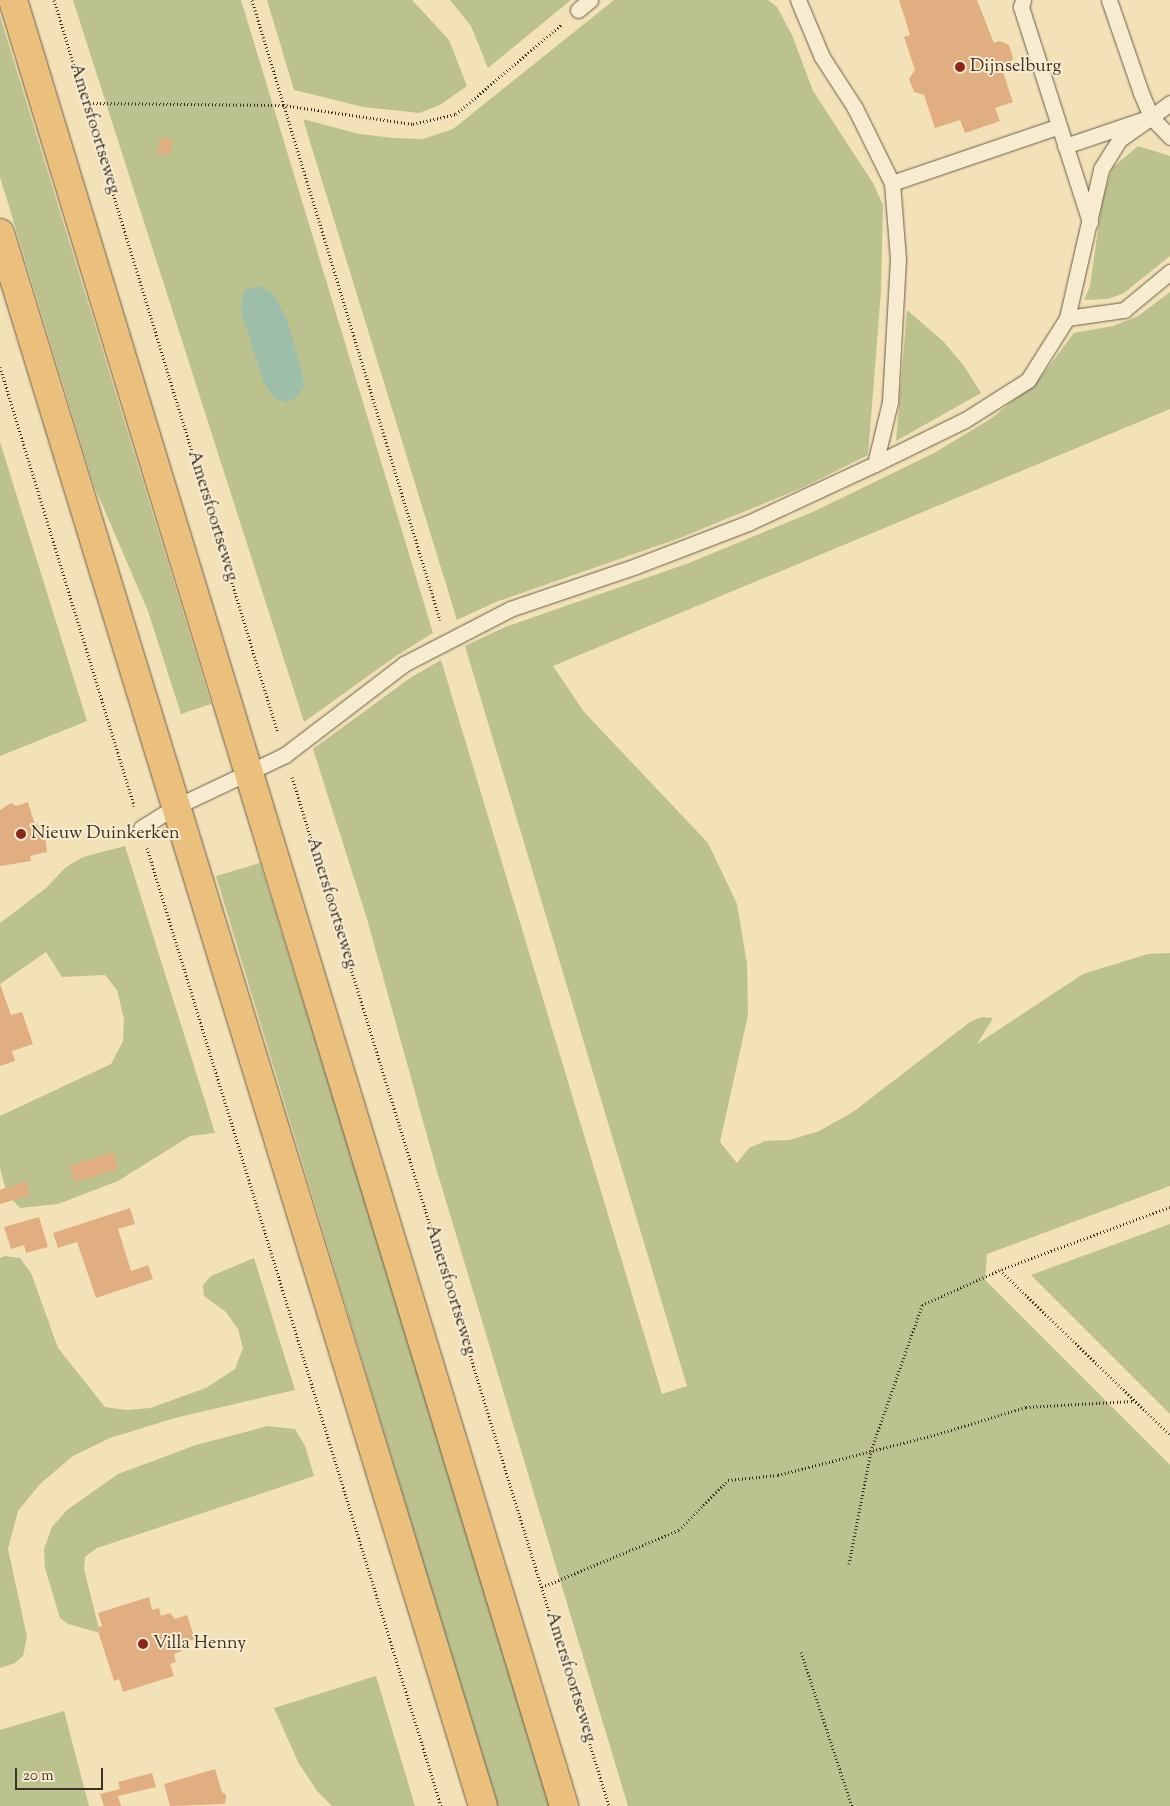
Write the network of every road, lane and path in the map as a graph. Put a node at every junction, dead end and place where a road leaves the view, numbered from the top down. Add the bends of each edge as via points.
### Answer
1 (13, 0) edge
2 (54, 0) edge
3 (252, 0) edge
4 (590, 0) edge
5 (798, 0) edge
6 (1023, 0) edge
7 (1109, 0) edge
8 (578, 10) joint
9 (1170, 102) edge
10 (86, 103) junction
11 (284, 105) junction
12 (1152, 117) junction
13 (1059, 126) junction
14 (1170, 137) edge
15 (1065, 146) junction
16 (892, 183) junction
17 (1090, 224) junction
18 (0, 233) edge
19 (1170, 272) edge
20 (1067, 318) junction
21 (0, 367) edge
22 (876, 464) junction
23 (446, 642) junction
24 (285, 755) junction
25 (250, 771) junction
26 (175, 807) junction
27 (140, 828) junction
28 (1170, 1207) edge
29 (1000, 1270) junction
30 (1133, 1401) junction
31 (1170, 1435) edge
32 (871, 1451) junction
33 (849, 1564) dead end
34 (542, 1587) junction
35 (800, 1652) dead end
36 (441, 1806) edge
37 (483, 1806) edge
38 (564, 1806) edge
39 (609, 1806) edge
40 (852, 1806) edge

1 - 25 main road
2 - 10 path, Amersfoortseweg
3 - 11 path
4 - 8 lane
5 - 16 lane via 822,57 855,108
6 - 13 lane via 1021,7
7 - 12 lane
8 - 11 path via 456,114 413,124
9 - 12 lane
10 - 11 path
10 - 24 path, Amersfoortseweg
11 - 23 path
12 - 14 lane
12 - 15 lane
12 - 17 lane via 1120,139 1101,169
13 - 15 lane
13 - 16 lane
15 - 17 lane
16 - 22 lane via 898,259 890,402
17 - 20 lane
18 - 26 main road
19 - 20 lane via 1124,310
20 - 22 lane via 1028,380 965,420
21 - 27 path
22 - 23 lane via 748,523 510,609
23 - 24 lane via 404,664
24 - 25 lane
24 - 34 path, Amersfoortseweg
25 - 26 lane
25 - 38 main road
26 - 27 lane
26 - 37 main road
27 - 36 path
28 - 29 path
29 - 30 path
29 - 32 path via 922,1305
30 - 31 path
30 - 32 path via 1026,1407
32 - 33 path
32 - 34 path via 778,1475 728,1480 679,1530
34 - 39 path, Amersfoortseweg
35 - 40 path

